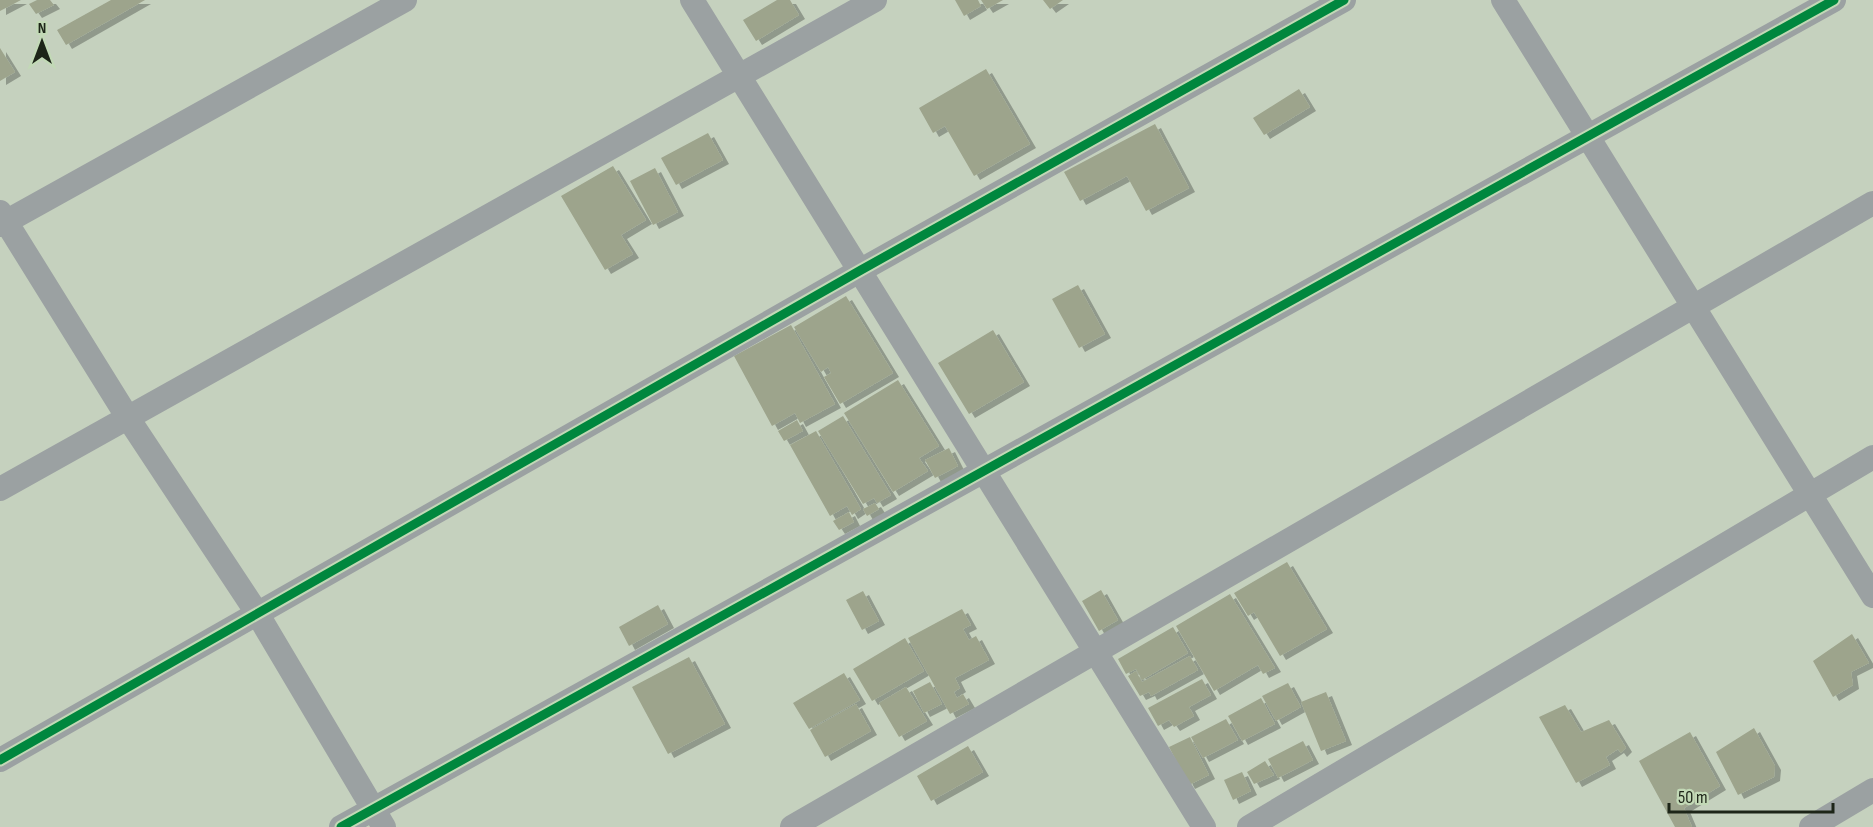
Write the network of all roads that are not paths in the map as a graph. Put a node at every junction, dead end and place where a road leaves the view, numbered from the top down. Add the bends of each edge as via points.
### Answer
1 (405, 0) edge
2 (692, 0) edge
3 (875, 0) edge
4 (1344, 0) edge
5 (1503, 0) edge
6 (1834, 0) edge
7 (740, 77) junction
8 (1588, 136) junction
9 (1873, 203) edge
10 (2, 219) edge
11 (861, 270) junction
12 (1693, 307) junction
13 (128, 418) junction
14 (1873, 457) edge
15 (982, 469) junction
16 (0, 489) edge
17 (1810, 494) junction
18 (1873, 597) edge
19 (257, 613) junction
20 (1096, 652) junction
21 (0, 760) edge
22 (1873, 790) edge
23 (379, 818) edge
24 (341, 827) edge
25 (792, 827) edge
26 (1204, 827) edge
27 (1249, 827) edge
28 (1811, 827) edge

1 - 10 street
2 - 7 street
3 - 7 street
4 - 11 street
5 - 8 street
6 - 8 street
7 - 11 street
7 - 13 street
8 - 12 street
8 - 15 street
9 - 12 street
10 - 13 street
11 - 15 street
11 - 19 street
12 - 17 street
12 - 20 street
13 - 16 street
13 - 19 street
14 - 17 street
15 - 20 street
15 - 23 street
17 - 18 street
17 - 27 street
19 - 21 street
19 - 23 street
20 - 25 street
20 - 26 street
22 - 28 street
23 - 24 street

